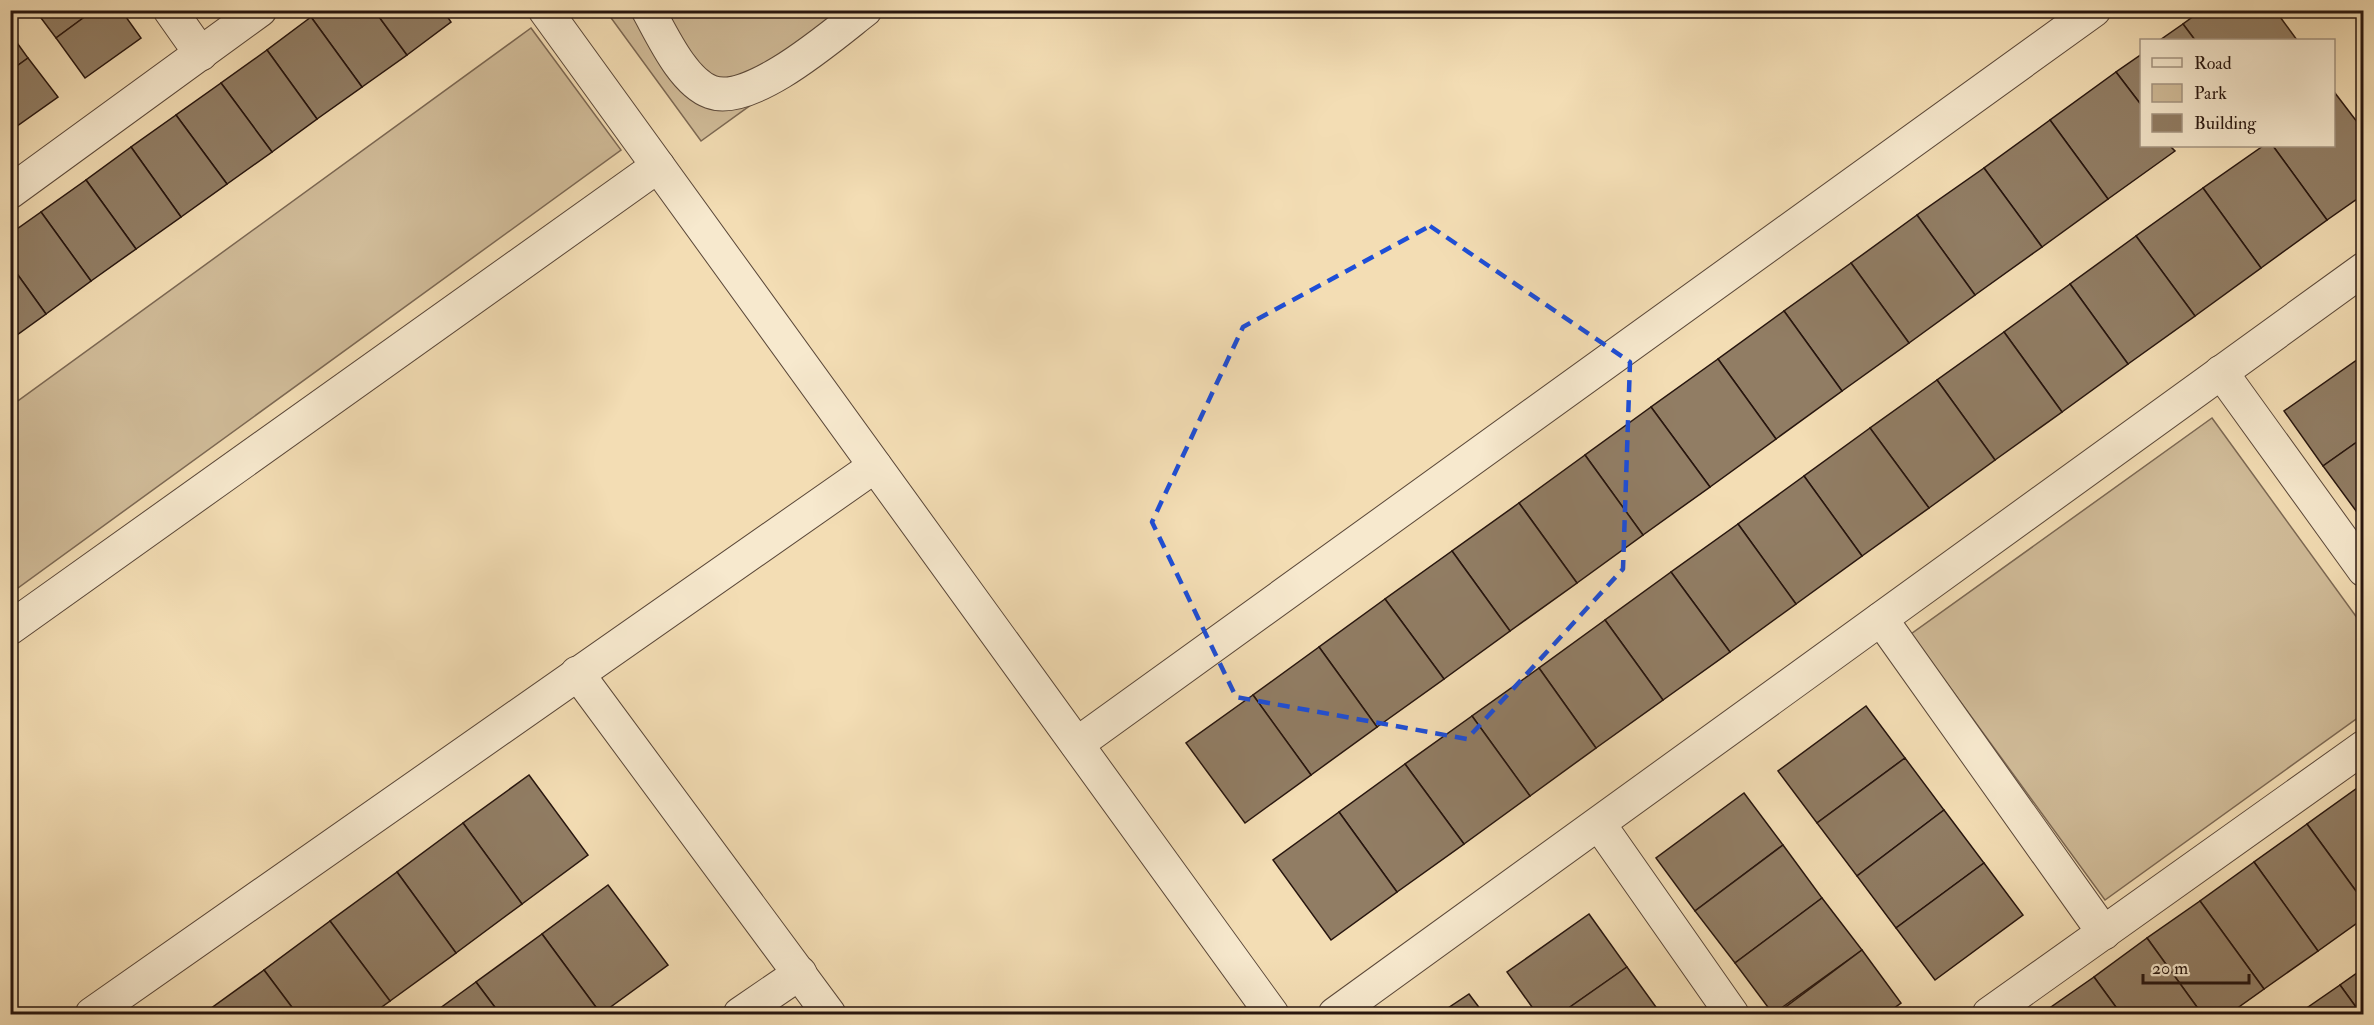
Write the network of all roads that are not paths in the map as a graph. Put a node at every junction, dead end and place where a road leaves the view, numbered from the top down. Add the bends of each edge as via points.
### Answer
1 (170, 10) edge
2 (260, 10) edge
3 (648, 10) edge
4 (865, 10) edge
5 (2094, 10) edge
6 (555, 13) edge
7 (201, 54) junction
8 (658, 166) junction
9 (10, 192) edge
10 (2364, 269) edge
11 (2221, 372) junction
12 (875, 466) junction
13 (2364, 570) edge
14 (1881, 619) junction
15 (10, 628) edge
16 (577, 673) junction
17 (1077, 744) junction
18 (2364, 747) edge
19 (1599, 824) junction
20 (2104, 933) junction
21 (800, 973) junction
22 (92, 1014) edge
23 (740, 1014) edge
24 (829, 1014) edge
25 (1272, 1014) edge
26 (1335, 1014) edge
27 (1732, 1014) edge
28 (1989, 1014) edge

1 - 7 street
2 - 7 street
3 - 4 street via 680,67 711,92 732,93 767,81
5 - 17 street
6 - 8 street
7 - 9 street
8 - 12 street
8 - 15 street
10 - 11 street
11 - 13 street
11 - 14 street
12 - 16 street
12 - 17 street
14 - 19 street
14 - 20 street
16 - 21 street
16 - 22 street
17 - 25 street
18 - 20 street
19 - 26 street
19 - 27 street
20 - 28 street
21 - 23 street
21 - 24 street

